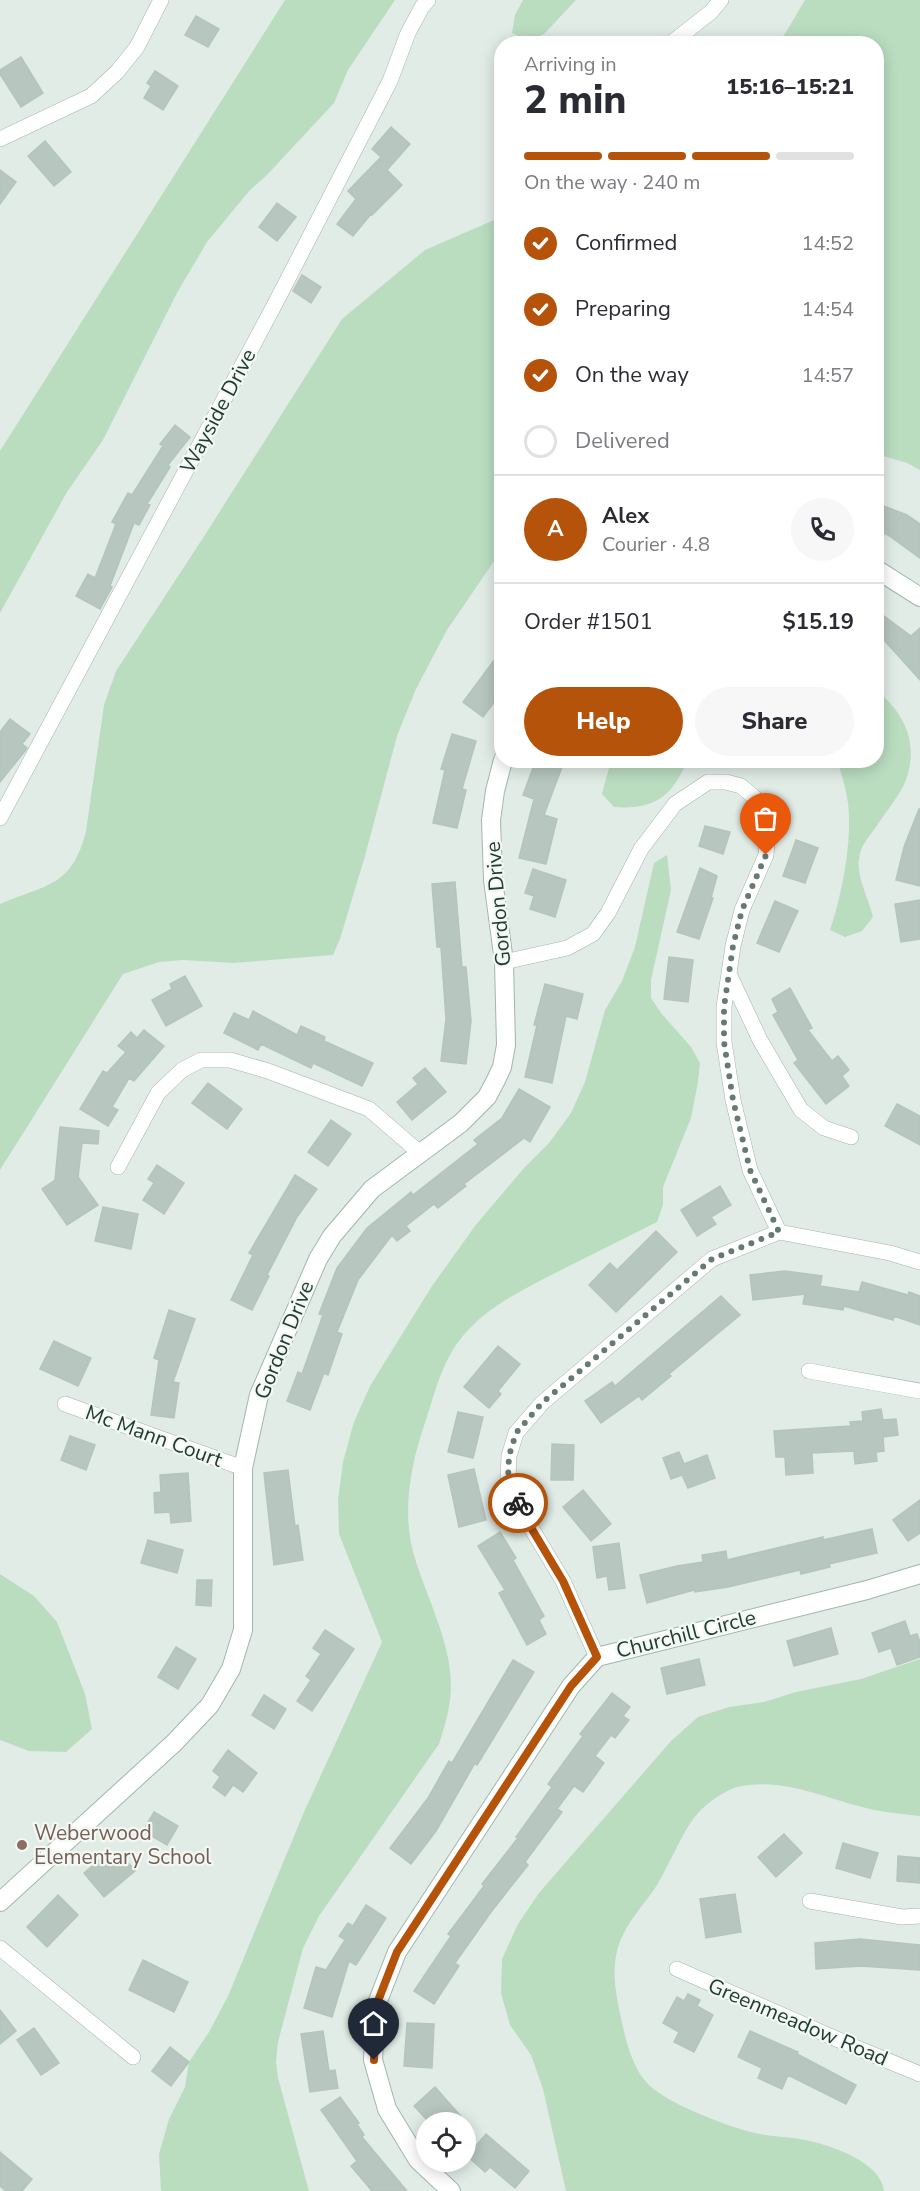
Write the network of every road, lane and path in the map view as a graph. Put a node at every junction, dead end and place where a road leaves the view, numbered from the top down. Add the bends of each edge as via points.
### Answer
1 (161, 0) edge
2 (428, 0) edge
3 (722, 0) edge
4 (680, 36) edge
5 (0, 140) edge
6 (884, 574) edge
7 (920, 597) edge
8 (501, 768) edge
9 (0, 818) edge
10 (504, 962) junction
11 (729, 974) junction
12 (851, 1137) dead end
13 (420, 1153) junction
14 (118, 1167) dead end
15 (779, 1232) junction
16 (920, 1262) edge
17 (809, 1371) dead end
18 (920, 1391) edge
19 (65, 1404) dead end
20 (243, 1468) junction
21 (920, 1574) edge
22 (597, 1657) junction
23 (810, 1900) dead end
24 (0, 1902) edge
25 (920, 1916) edge
26 (0, 1948) edge
27 (677, 1969) dead end
28 (133, 2057) dead end
29 (920, 2074) edge
30 (451, 2191) edge

1 - 5 street via 137,47 91,96
2 - 9 street, Wayside Drive via 408,33 390,81 275,304
3 - 4 street
6 - 7 street
8 - 10 street, Gordon Drive via 491,820
10 - 11 street via 567,948 593,934 641,849 675,804 708,782 726,782 741,786 754,797 763,809 768,831 766,855 742,910
10 - 13 street, Gordon Drive via 506,1045 502,1067 477,1108
11 - 12 street via 760,1040 801,1110 824,1128
11 - 15 street via 724,1042 733,1100 750,1170
13 - 14 street via 369,1109 268,1071 230,1060 201,1060 182,1070 158,1093
13 - 20 street, Gordon Drive via 372,1189 318,1259 259,1395
15 - 16 street
15 - 22 street, Churchill Circle via 712,1259 542,1403 516,1433 508,1479 524,1516 563,1581
17 - 18 street
19 - 20 street, Mc Mann Court
20 - 24 street, Gordon Drive via 243,1630 231,1669 210,1705 174,1743
21 - 22 street, Churchill Circle
22 - 30 street via 571,1686 397,1952 376,2006 374,2060 387,2109 418,2160
23 - 25 street via 902,1917
26 - 28 street
27 - 29 street, Greenmeadow Road

